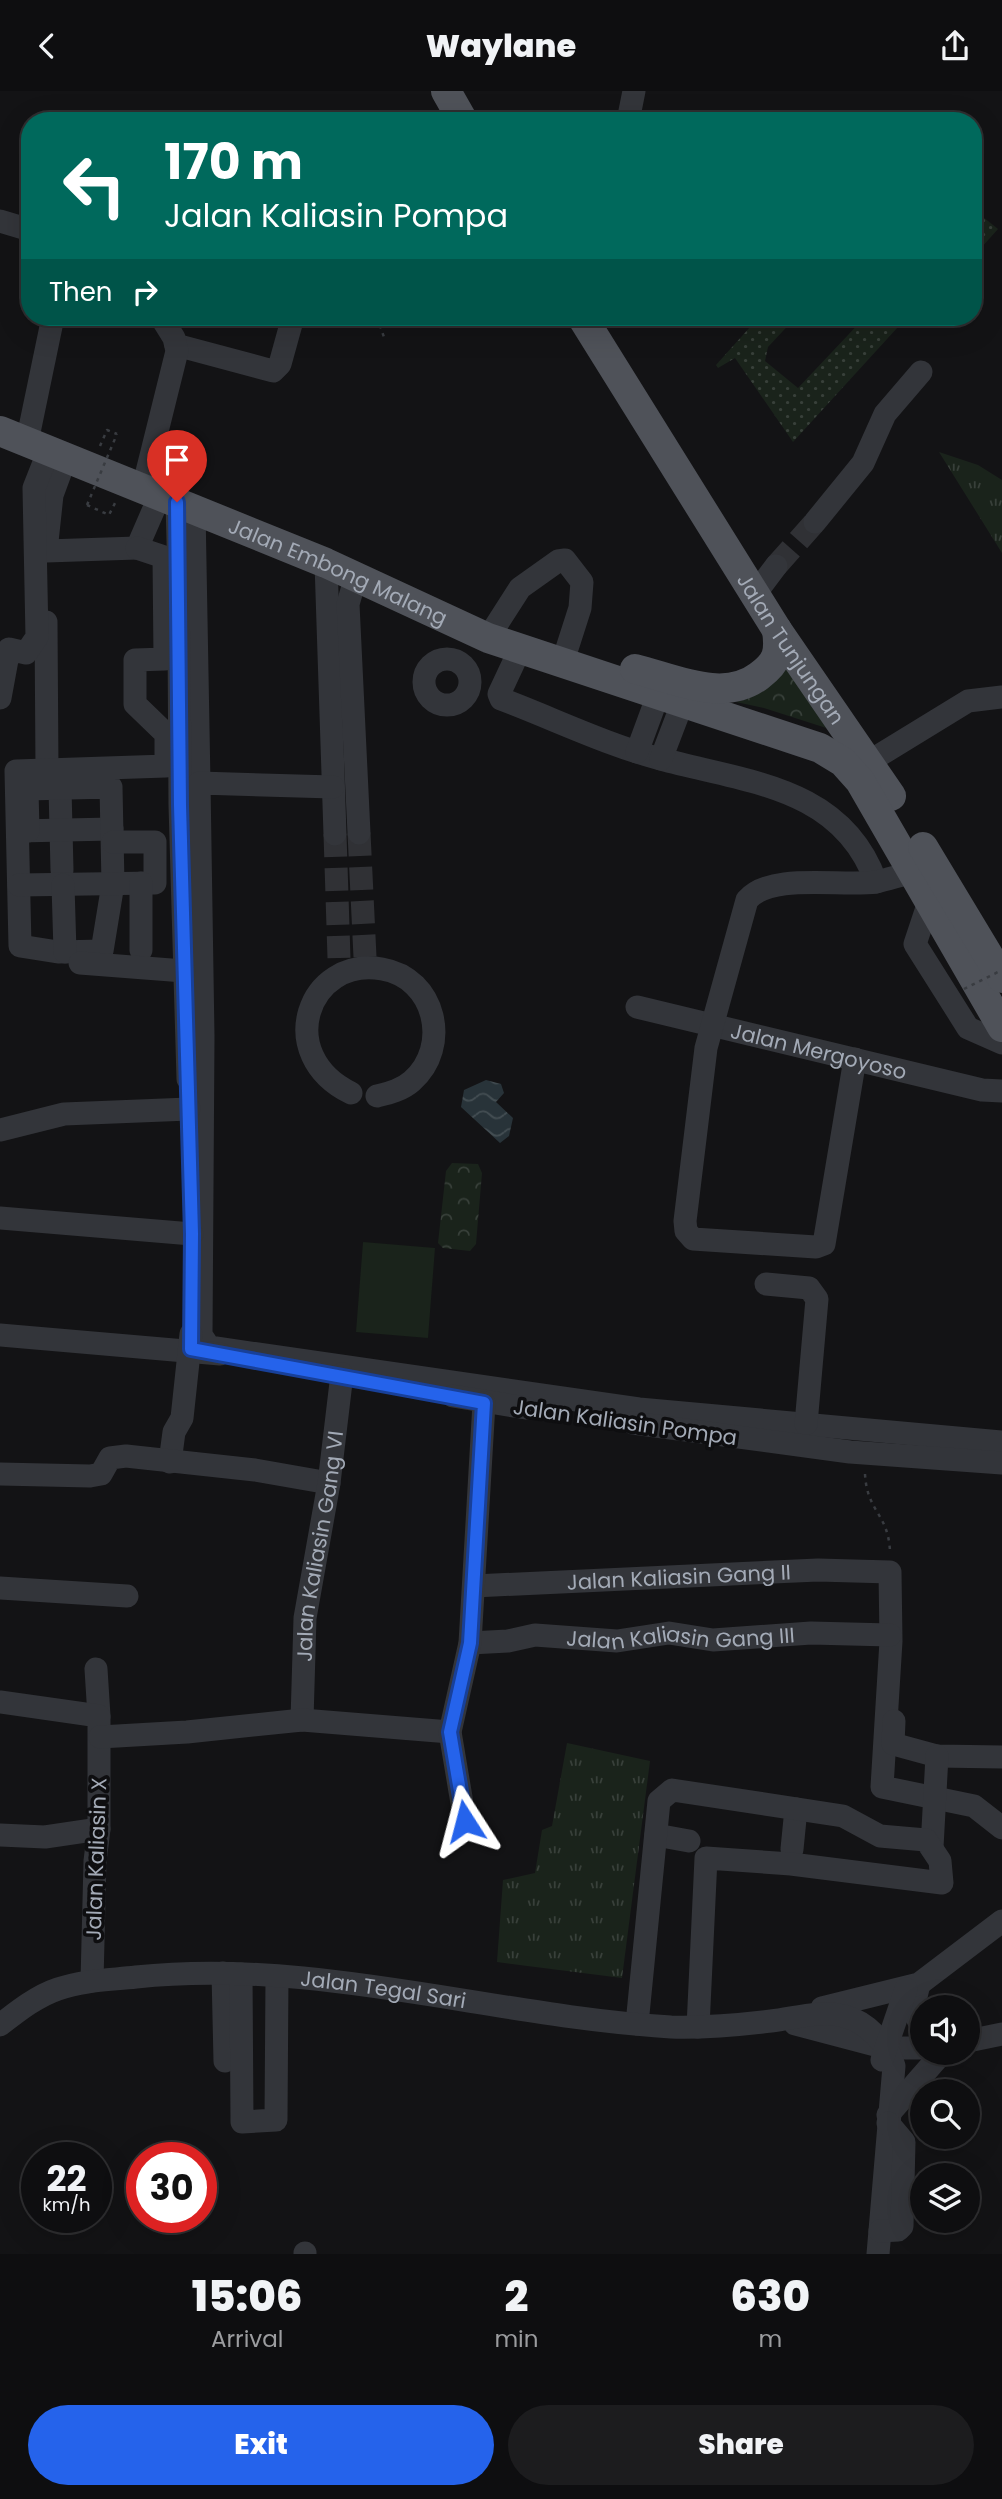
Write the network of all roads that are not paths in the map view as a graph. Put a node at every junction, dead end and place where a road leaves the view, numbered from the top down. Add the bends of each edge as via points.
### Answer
1 (446, 91) edge
2 (634, 91) edge
3 (458, 112) edge
4 (630, 112) edge
5 (0, 221) edge
6 (21, 227) edge
7 (52, 326) edge
8 (165, 326) edge
9 (291, 326) edge
10 (590, 326) edge
11 (176, 345) junction
12 (920, 372) dead end
13 (35, 445) edge
14 (160, 495) junction
15 (815, 522) tunnel mouth
16 (137, 548) junction
17 (46, 551) junction
18 (326, 563) junction
19 (776, 566) tunnel mouth
20 (364, 580) junction
21 (755, 594) junction
22 (778, 630) junction
23 (480, 635) junction
24 (521, 647) junction
25 (456, 661) junction
26 (566, 662) junction
27 (1002, 697) edge
28 (0, 698) edge
29 (501, 699) junction
30 (670, 699) junction
31 (461, 700) junction
32 (637, 752) junction
33 (661, 759) junction
34 (870, 761) junction
35 (166, 766) junction
36 (47, 770) junction
37 (199, 783) junction
38 (333, 787) junction
39 (60, 788) junction
40 (61, 830) junction
41 (23, 831) junction
42 (359, 833) tunnel mouth
43 (335, 834) tunnel mouth
44 (112, 835) junction
45 (899, 846) junction
46 (867, 857) junction
47 (914, 872) junction
48 (63, 878) junction
49 (876, 882) junction
50 (113, 884) junction
51 (19, 885) junction
52 (148, 887) junction
53 (930, 899) junction
54 (141, 950) dead end
55 (65, 952) junction
56 (0, 954) edge
57 (184, 971) junction
58 (1002, 978) edge
59 (637, 1007) dead end
60 (711, 1025) junction
61 (1002, 1027) edge
62 (195, 1038) junction
63 (1002, 1043) edge
64 (855, 1059) junction
65 (1002, 1091) edge
66 (351, 1093) dead end
67 (377, 1096) dead end
68 (1002, 1104) edge
69 (189, 1109) junction
70 (0, 1130) edge
71 (0, 1218) edge
72 (192, 1234) junction
73 (766, 1284) dead end
74 (0, 1335) edge
75 (191, 1349) junction
76 (342, 1374) junction
77 (484, 1403) junction
78 (806, 1424) junction
79 (1002, 1441) edge
80 (170, 1462) junction
81 (1002, 1463) edge
82 (0, 1473) edge
83 (329, 1483) junction
84 (474, 1586) junction
85 (0, 1588) edge
86 (127, 1596) dead end
87 (890, 1635) junction
88 (470, 1643) junction
89 (896, 1658) dead end
90 (96, 1669) dead end
91 (0, 1702) edge
92 (302, 1720) junction
93 (104, 1730) junction
94 (450, 1732) junction
95 (893, 1744) junction
96 (937, 1756) junction
97 (1002, 1757) edge
98 (892, 1778) dead end
99 (934, 1798) junction
100 (796, 1809) junction
101 (465, 1821) dead end
102 (1002, 1828) edge
103 (99, 1829) junction
104 (0, 1835) edge
105 (656, 1835) junction
106 (932, 1847) junction
107 (792, 1849) dead end
108 (694, 1852) junction
109 (1002, 1921) edge
110 (232, 1974) junction
111 (277, 1976) junction
112 (92, 1981) junction
113 (913, 1986) junction
114 (913, 1995) edge
115 (775, 2020) junction
116 (241, 2021) junction
117 (278, 2023) junction
118 (637, 2024) junction
119 (0, 2025) edge
120 (698, 2027) junction
121 (1002, 2034) edge
122 (980, 2039) edge
123 (910, 2050) edge
124 (883, 2056) junction
125 (932, 2065) edge
126 (225, 2087) dead end
127 (888, 2119) junction
128 (878, 2254) edge

1 - 3 main road
2 - 4 street
5 - 6 street
7 - 13 street
8 - 11 street
9 - 11 street via 280,364 273,371
10 - 21 main road, Jalan Tunjungan
11 - 14 street
12 - 15 street via 886,414 863,463
13 - 14 main road, Jalan Embong Malang
13 - 17 street via 52,495
13 - 28 street via 37,637 26,653 9,649
14 - 16 street
14 - 18 main road, Jalan Embong Malang
14 - 37 street
14 - 57 street
16 - 17 street
16 - 35 street via 164,557 165,659 135,660 135,704 166,734
17 - 36 street
18 - 20 main road, Jalan Embong Malang
18 - 38 street
19 - 21 street
20 - 23 main road, Jalan Embong Malang
20 - 42 street via 354,583 348,604
21 - 22 main road, Jalan Tunjungan
22 - 26 main road via 775,663 738,688 718,690 620,665
22 - 34 main road, Jalan Tunjungan
23 - 24 main road, Jalan Embong Malang
23 - 25 street
23 - 26 street via 520,589 565,560 582,582
24 - 26 main road, Jalan Tunjungan
24 - 29 street via 499,694
25 - 31 street via 467,669 470,682
25 - 31 street via 442,660 429,667 425,689 440,703
26 - 30 main road, Jalan Tunjungan
27 - 34 street via 968,701
29 - 31 street
29 - 32 street
30 - 32 street
30 - 33 street
30 - 45 main road, Jalan Tunjungan via 820,748 843,762 860,781
32 - 33 street
33 - 46 street via 810,801
34 - 58 main road, Jalan Tunjungan
35 - 36 street
35 - 44 street via 169,832
36 - 41 street via 16,771
37 - 38 street
37 - 62 street
38 - 43 street
39 - 40 street
39 - 41 street via 27,789
39 - 44 street via 111,787
40 - 41 street
40 - 44 street
40 - 48 street
41 - 51 street
44 - 50 street
44 - 52 street via 155,842
45 - 46 street
45 - 47 main road, Jalan Tunjungan
46 - 49 street
47 - 49 street
47 - 53 main road, Jalan Tunjungan
48 - 50 street
48 - 51 street
48 - 55 street
49 - 60 street via 778,885 754,892 747,900
50 - 52 street
50 - 55 street via 102,951
51 - 55 street via 20,946
52 - 54 street
53 - 61 main road, Jalan Tunjungan
53 - 63 street via 915,943 968,1028
56 - 57 street
57 - 62 street
59 - 60 street, Jalan Mergoyoso
60 - 64 street, Jalan Mergoyoso
60 - 64 street via 685,1221 693,1239 824,1244
62 - 69 street
62 - 78 street via 201,1335 209,1347 639,1409
64 - 65 street, Jalan Mergoyoso
65 - 68 street
66 - 67 street via 320,1072 306,1038 307,1020 313,1002 339,967 365,962 416,986 430,1009 435,1035 432,1053 411,1082
69 - 70 street via 64,1114
69 - 72 street
71 - 72 street
72 - 75 street
73 - 78 street via 809,1288 817,1299
74 - 75 street, Jalan Kaliasin Pompa
75 - 76 street, Jalan Kaliasin Pompa
75 - 80 street via 182,1418 174,1432
76 - 77 street, Jalan Kaliasin Pompa
76 - 83 street, Jalan Kaliasin Gang VI
77 - 81 street, Jalan Kaliasin Pompa via 865,1453
77 - 84 street
78 - 79 street
80 - 82 street via 110,1458 101,1473 90,1476
80 - 83 street
83 - 92 street, Jalan Kaliasin Gang VI via 305,1618
84 - 87 street, Jalan Kaliasin Gang II via 818,1570 888,1574
84 - 88 street
85 - 86 street
87 - 88 street, Jalan Kaliasin Gang III via 801,1633 713,1640 669,1633 617,1641 535,1635
87 - 99 street via 882,1787
88 - 94 street
89 - 95 street
90 - 93 street, Jalan Kaliasin X
91 - 93 street
92 - 93 street via 187,1733
92 - 94 street
93 - 103 street, Jalan Kaliasin X
94 - 101 street
95 - 96 street
95 - 98 street
96 - 97 street
96 - 99 street
99 - 102 street via 974,1806
99 - 106 street
100 - 105 street via 672,1790 659,1801
100 - 106 street via 843,1816 872,1833 922,1839
100 - 107 street
103 - 104 street via 45,1837
103 - 112 street, Jalan Kaliasin X
105 - 108 street
105 - 118 street
106 - 108 street via 940,1861 942,1883
108 - 120 street
109 - 113 street
110 - 111 street, Jalan Tegal Sari
110 - 112 street, Jalan Tegal Sari via 173,1973
110 - 116 street
110 - 126 street
111 - 117 street
111 - 118 street, Jalan Tegal Sari
112 - 119 street, Jalan Tegal Sari via 56,1989
113 - 114 street
113 - 115 street
113 - 124 street
115 - 120 street, Jalan Tegal Sari
115 - 124 street via 862,2041
115 - 124 street via 820,2014 846,2017 869,2029
116 - 117 street
116 - 117 street via 242,2122 276,2120
118 - 120 street, Jalan Tegal Sari
121 - 122 street
123 - 124 street
124 - 127 street
125 - 127 street
127 - 128 street

